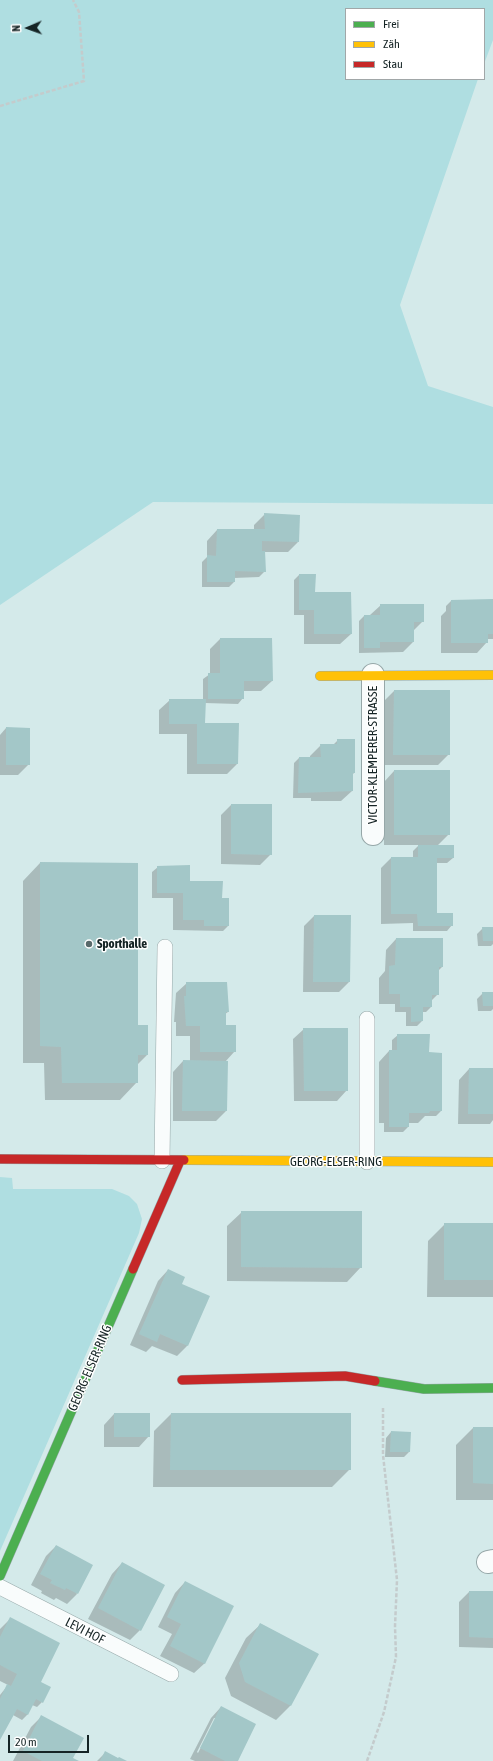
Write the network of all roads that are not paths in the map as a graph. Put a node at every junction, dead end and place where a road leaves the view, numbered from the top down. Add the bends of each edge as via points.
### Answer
1 (493, 674) edge
2 (373, 675) junction
3 (320, 676) dead end
4 (374, 834) dead end
5 (165, 947) dead end
6 (367, 1019) dead end
7 (0, 1159) edge
8 (162, 1161) junction
9 (180, 1161) junction
10 (367, 1162) junction
11 (493, 1162) edge
12 (182, 1380) dead end
13 (493, 1388) edge
14 (0, 1576) edge
15 (0, 1587) edge
16 (171, 1674) dead end

1 - 2 street, VICTOR-KLEMPERER-STRASSE
2 - 3 street, VICTOR-KLEMPERER-STRASSE
2 - 4 street, VICTOR-KLEMPERER-STRASSE
5 - 8 lane
6 - 10 lane
7 - 8 street, GEORG-ELSER-RING
8 - 9 street, GEORG-ELSER-RING
9 - 10 street, GEORG-ELSER-RING
9 - 14 street, GEORG-ELSER-RING
10 - 11 street, GEORG-ELSER-RING
12 - 13 street via 345,1376 424,1389
15 - 16 lane, LEVI HOF

